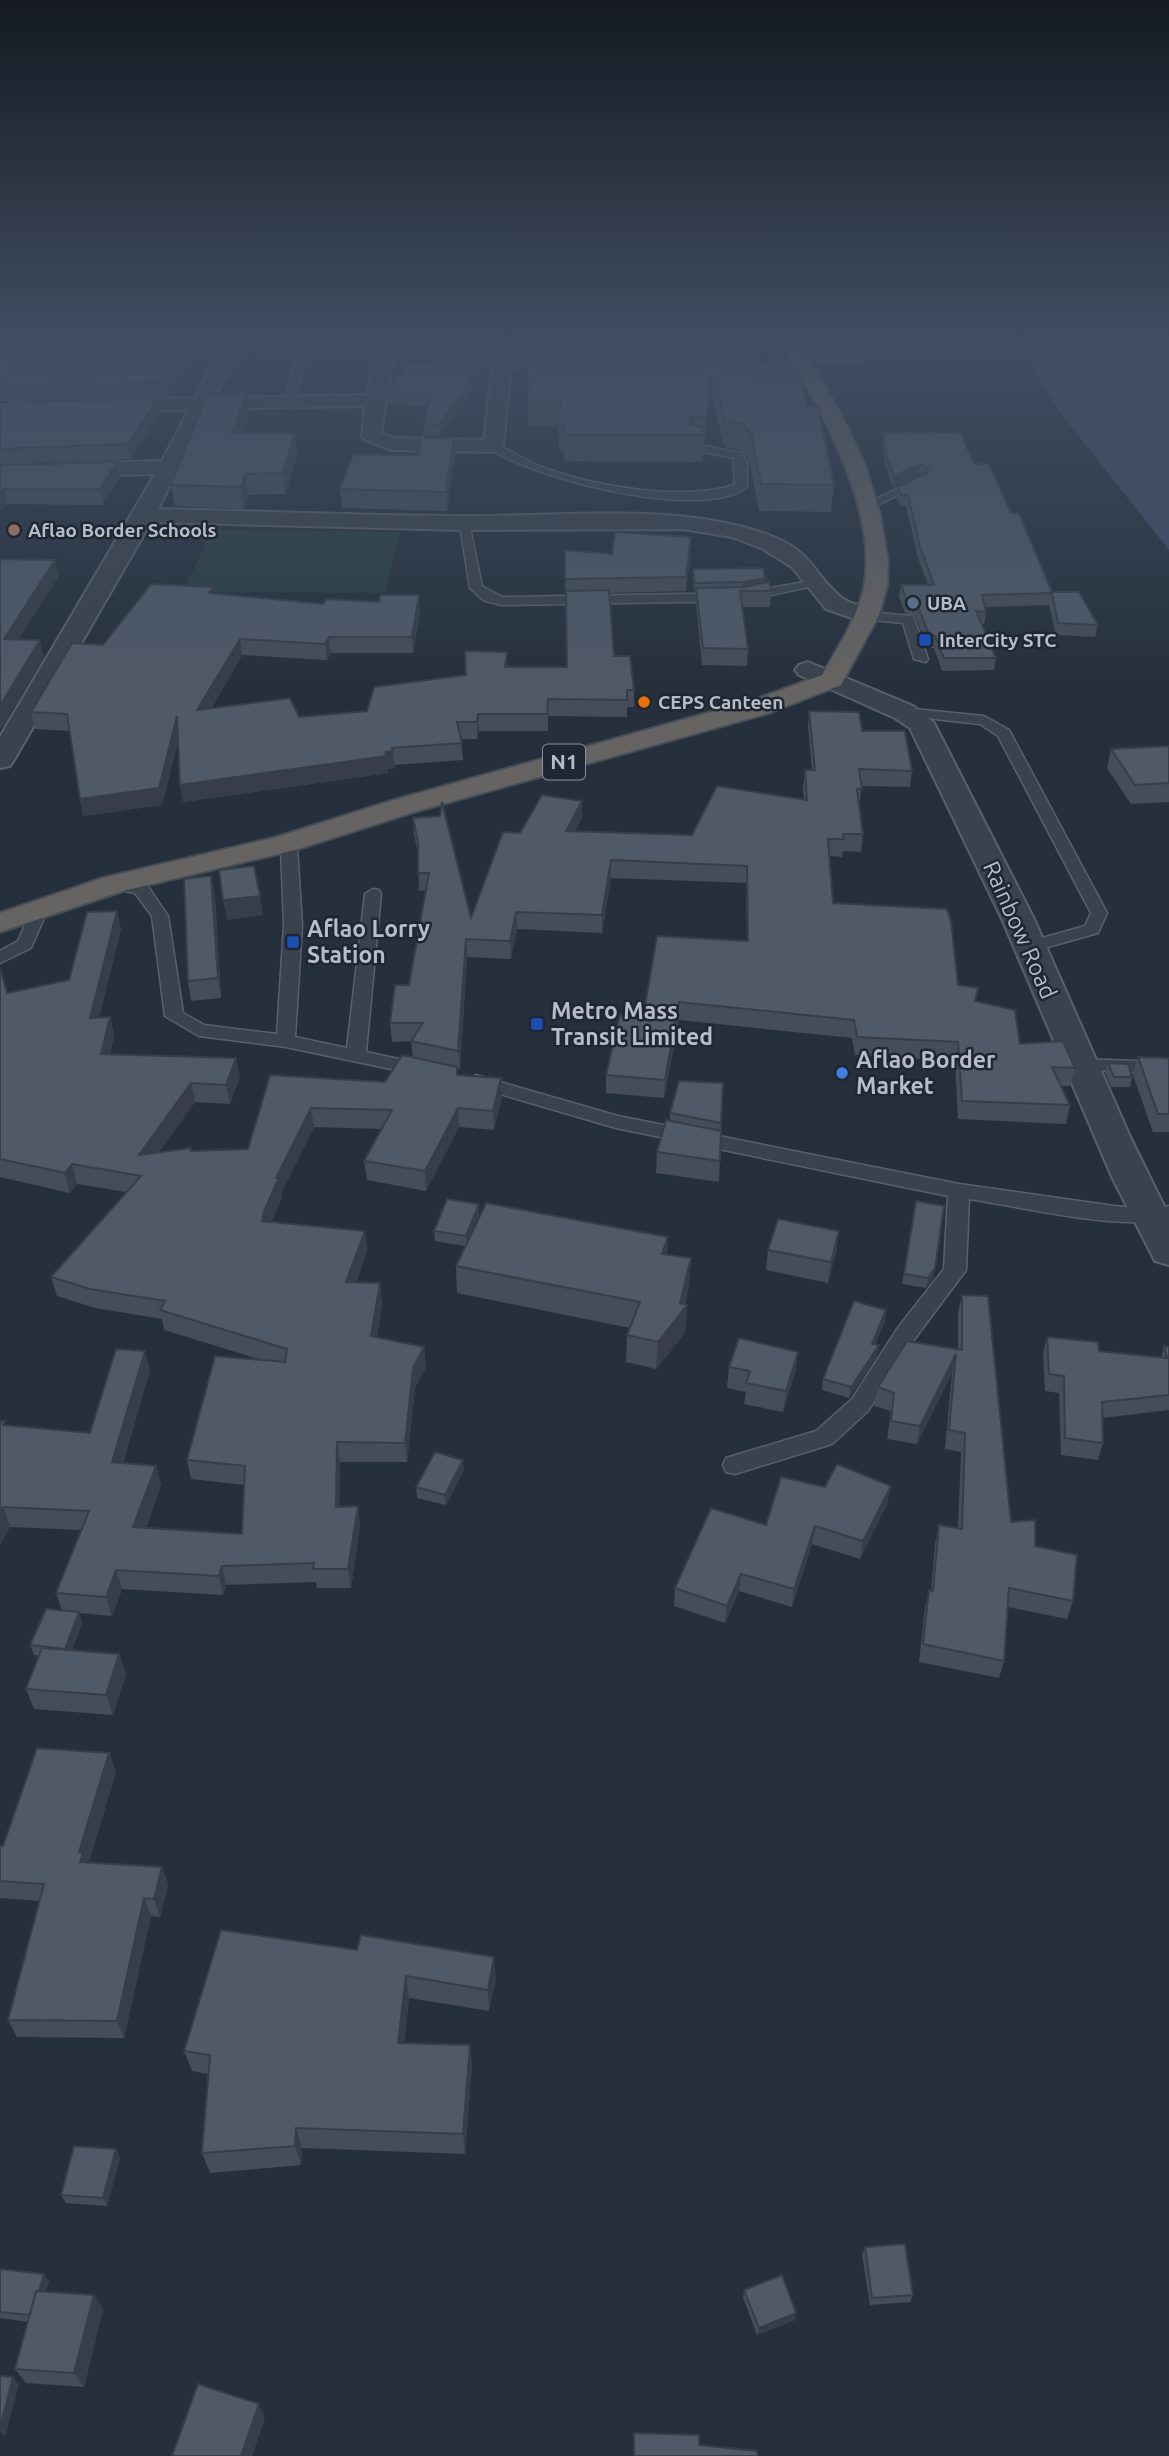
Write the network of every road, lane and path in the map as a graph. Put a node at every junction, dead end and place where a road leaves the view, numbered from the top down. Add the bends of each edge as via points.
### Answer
1 (173, 456) edge
2 (505, 456) edge
3 (737, 456) edge
4 (836, 456) edge
5 (853, 456) edge
6 (167, 467) junction
7 (0, 472) edge
8 (920, 480) edge
9 (870, 505) junction
10 (144, 514) junction
11 (463, 523) junction
12 (816, 584) junction
13 (853, 595) junction
14 (921, 659) dead end
15 (820, 675) junction
16 (904, 712) junction
17 (0, 760) edge
18 (285, 844) junction
19 (114, 884) junction
20 (373, 894) dead end
21 (40, 909) junction
22 (0, 923) edge
23 (1030, 947) junction
24 (0, 958) edge
25 (286, 1041) junction
26 (356, 1056) junction
27 (1077, 1065) junction
28 (1169, 1068) edge
29 (959, 1191) junction
30 (1159, 1214) edge
31 (1169, 1251) edge
32 (735, 1465) dead end

1 - 6 street
2 - 3 lane via 529,468 617,489 717,493 741,486
4 - 13 highway via 855,505
5 - 9 highway
6 - 7 street
6 - 10 street
8 - 9 lane
9 - 13 highway via 877,573
10 - 11 street
10 - 17 street
11 - 12 street via 683,522 737,531 800,562
11 - 12 lane via 476,587 501,601 743,597
12 - 13 street
13 - 14 lane via 908,619
13 - 15 highway
15 - 16 street, Rainbow Road
15 - 18 highway, N1 via 760,707 404,806
15 - 19 highway, N1 via 395,790 180,856
16 - 23 street, Rainbow Road via 921,723
16 - 23 lane via 984,720 1004,733 1099,913 1092,929
18 - 19 highway, N1
18 - 25 lane via 289,848 293,925
19 - 21 highway, N1
19 - 25 lane via 141,889 160,916 174,1016 199,1030
20 - 26 lane
21 - 22 highway, N1
21 - 24 lane via 25,944
23 - 27 street, Rainbow Road
25 - 26 lane
26 - 29 lane via 616,1122
27 - 28 lane
27 - 30 street, Rainbow Road
29 - 30 lane
29 - 32 lane via 955,1270 860,1405 824,1438
30 - 31 street, Rainbow Road

